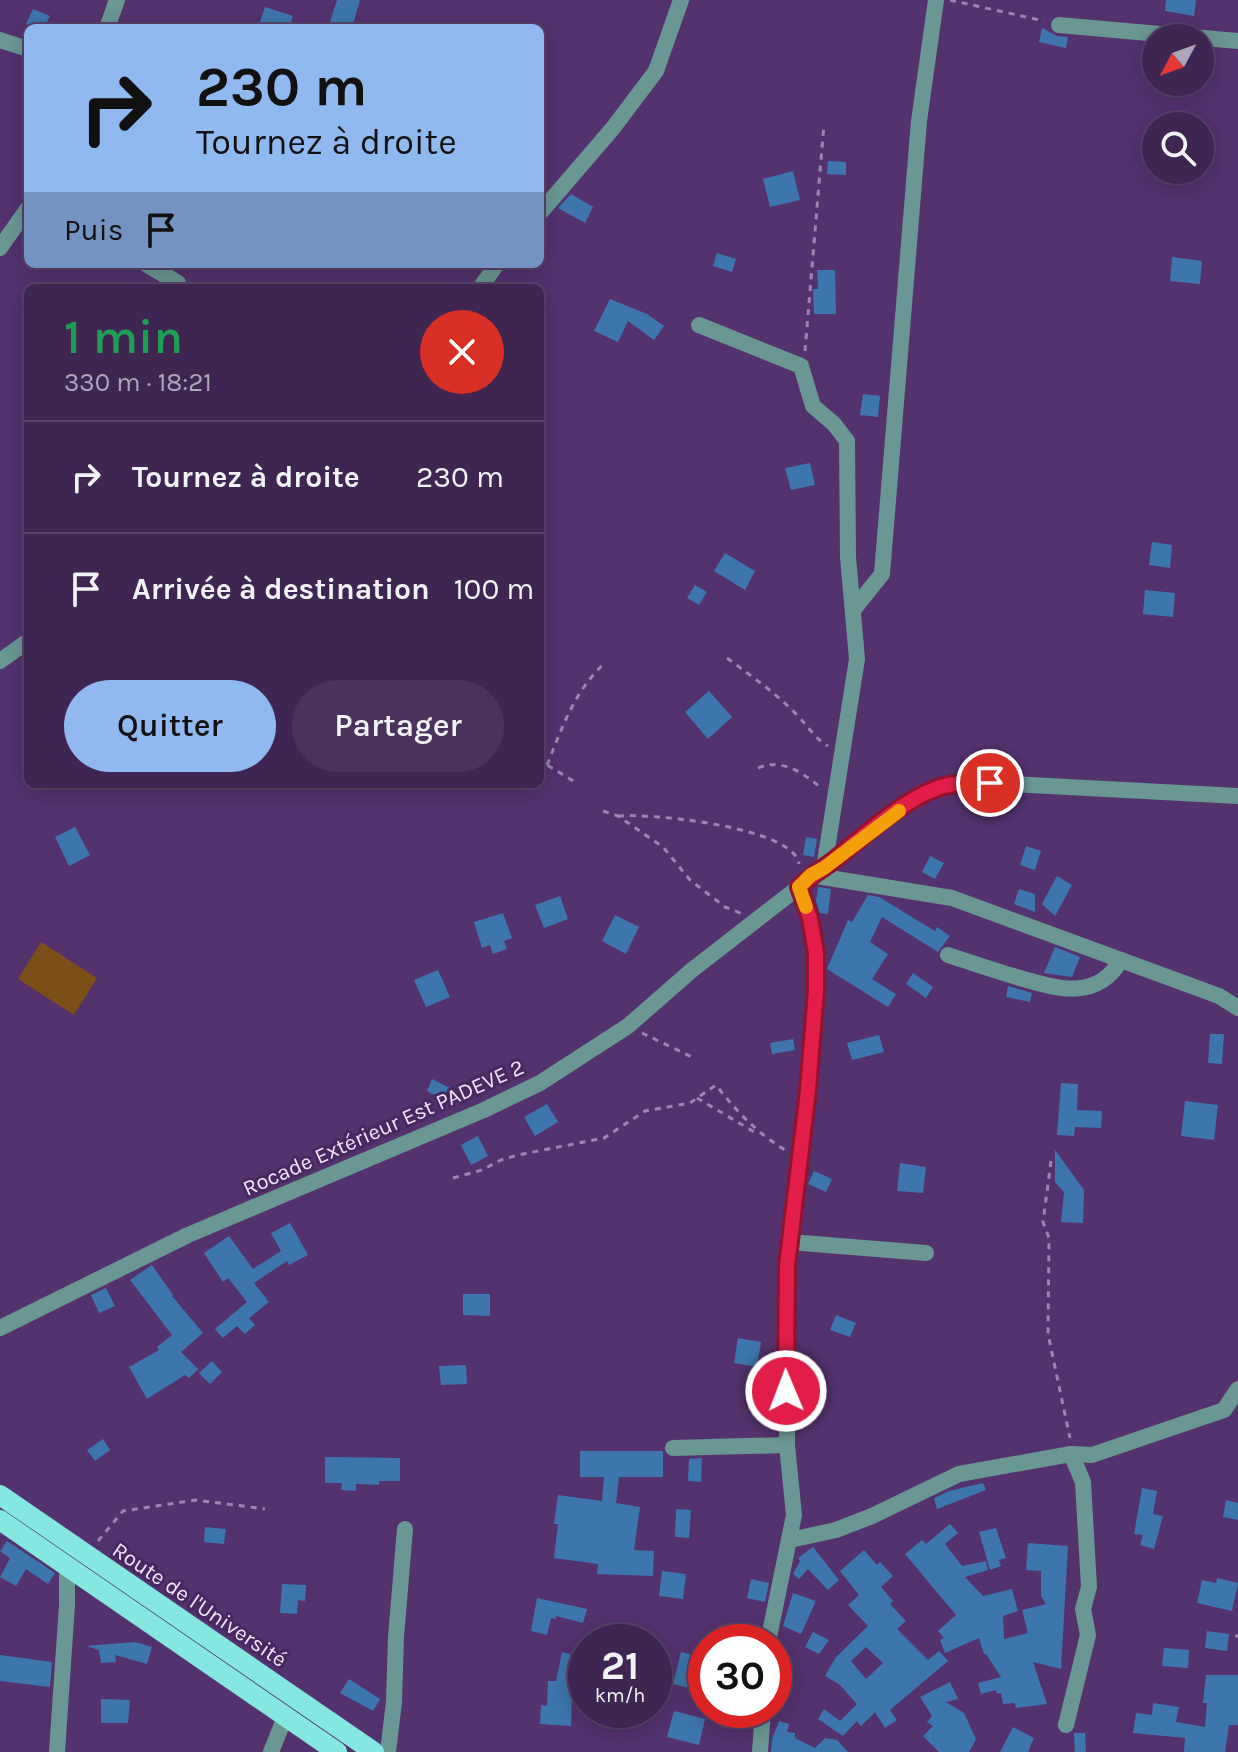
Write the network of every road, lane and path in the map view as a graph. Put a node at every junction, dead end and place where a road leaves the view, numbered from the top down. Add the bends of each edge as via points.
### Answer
1 (117, 0) edge
2 (681, 0) edge
3 (936, 0) edge
4 (950, 0) edge
5 (108, 24) edge
6 (1059, 25) joint
7 (0, 40) edge
8 (1238, 41) edge
9 (24, 48) edge
10 (824, 124) dead end
11 (544, 208) edge
12 (24, 214) edge
13 (0, 248) edge
14 (153, 268) edge
15 (178, 283) dead end
16 (699, 325) dead end
17 (806, 347) dead end
18 (854, 609) junction
19 (24, 644) edge
20 (727, 658) dead end
21 (0, 661) edge
22 (606, 662) dead end
23 (842, 754) junction
24 (544, 761) edge
25 (547, 765) junction
26 (758, 768) dead end
27 (575, 782) dead end
28 (1238, 796) edge
29 (835, 801) junction
30 (603, 811) dead end
31 (618, 816) junction
32 (811, 877) junction
33 (758, 919) junction
34 (948, 955) dead end
35 (1121, 960) junction
36 (1238, 1007) edge
37 (628, 1026) junction
38 (694, 1058) dead end
39 (697, 1098) junction
40 (764, 1138) junction
41 (800, 1159) junction
42 (1051, 1161) dead end
43 (453, 1178) dead end
44 (790, 1242) junction
45 (926, 1253) dead end
46 (0, 1328) edge
47 (1238, 1389) edge
48 (787, 1445) junction
49 (673, 1448) dead end
50 (1072, 1454) junction
51 (0, 1495) edge
52 (265, 1509) dead end
53 (0, 1520) edge
54 (405, 1529) dead end
55 (790, 1540) junction
56 (86, 1556) junction
57 (67, 1566) junction
58 (771, 1624) edge
59 (285, 1717) junction
60 (1066, 1725) dead end
61 (762, 1728) edge
62 (57, 1752) edge
63 (271, 1752) edge
64 (337, 1752) edge
65 (374, 1752) edge
66 (388, 1752) edge
67 (760, 1752) edge

1 - 5 street
2 - 11 street via 656,71
3 - 18 street via 919,121 882,574
4 - 6 path
6 - 8 street
7 - 9 street
10 - 17 path
12 - 13 street
14 - 15 street
16 - 18 street via 801,366 813,406 847,441
18 - 23 street via 857,659
19 - 21 street
20 - 23 path via 774,694 817,739
22 - 25 path via 567,714
23 - 29 street
24 - 25 path
25 - 27 path
26 - 29 path via 784,765
28 - 32 street, Rocade Extérieur Est PADEVE 2 via 951,784 908,805
29 - 32 street
30 - 31 path
31 - 32 path via 674,817 772,840 792,850
31 - 33 path via 663,847 690,880 725,907
32 - 33 street, Rocade Extérieur Est PADEVE 2
32 - 35 street via 952,898
32 - 41 street via 816,991
33 - 37 street, Rocade Extérieur Est PADEVE 2
34 - 35 street via 1072,990 1093,985 1114,972
35 - 36 street
37 - 38 path
37 - 46 street, Rocade Extérieur Est PADEVE 2 via 540,1083 484,1110 188,1235
39 - 40 path
39 - 40 path via 716,1085
39 - 43 path via 645,1111 604,1138 518,1155
40 - 41 path
41 - 44 street
42 - 50 path via 1043,1222 1049,1238 1048,1334
44 - 45 street
44 - 48 street
47 - 50 street via 1224,1410 1092,1455
48 - 49 street
48 - 55 street via 794,1515
50 - 55 street via 959,1474 872,1516
50 - 60 street via 1083,1482 1089,1587 1083,1609 1088,1635
51 - 56 main road, Route de l'Université
52 - 56 path via 196,1500 123,1511
53 - 57 main road, Route de l'Université
54 - 66 street
55 - 58 street
56 - 65 main road, Route de l'Université
57 - 59 main road, Route de l'Université
57 - 62 street
59 - 63 street
59 - 64 main road, Route de l'Université
61 - 67 street

